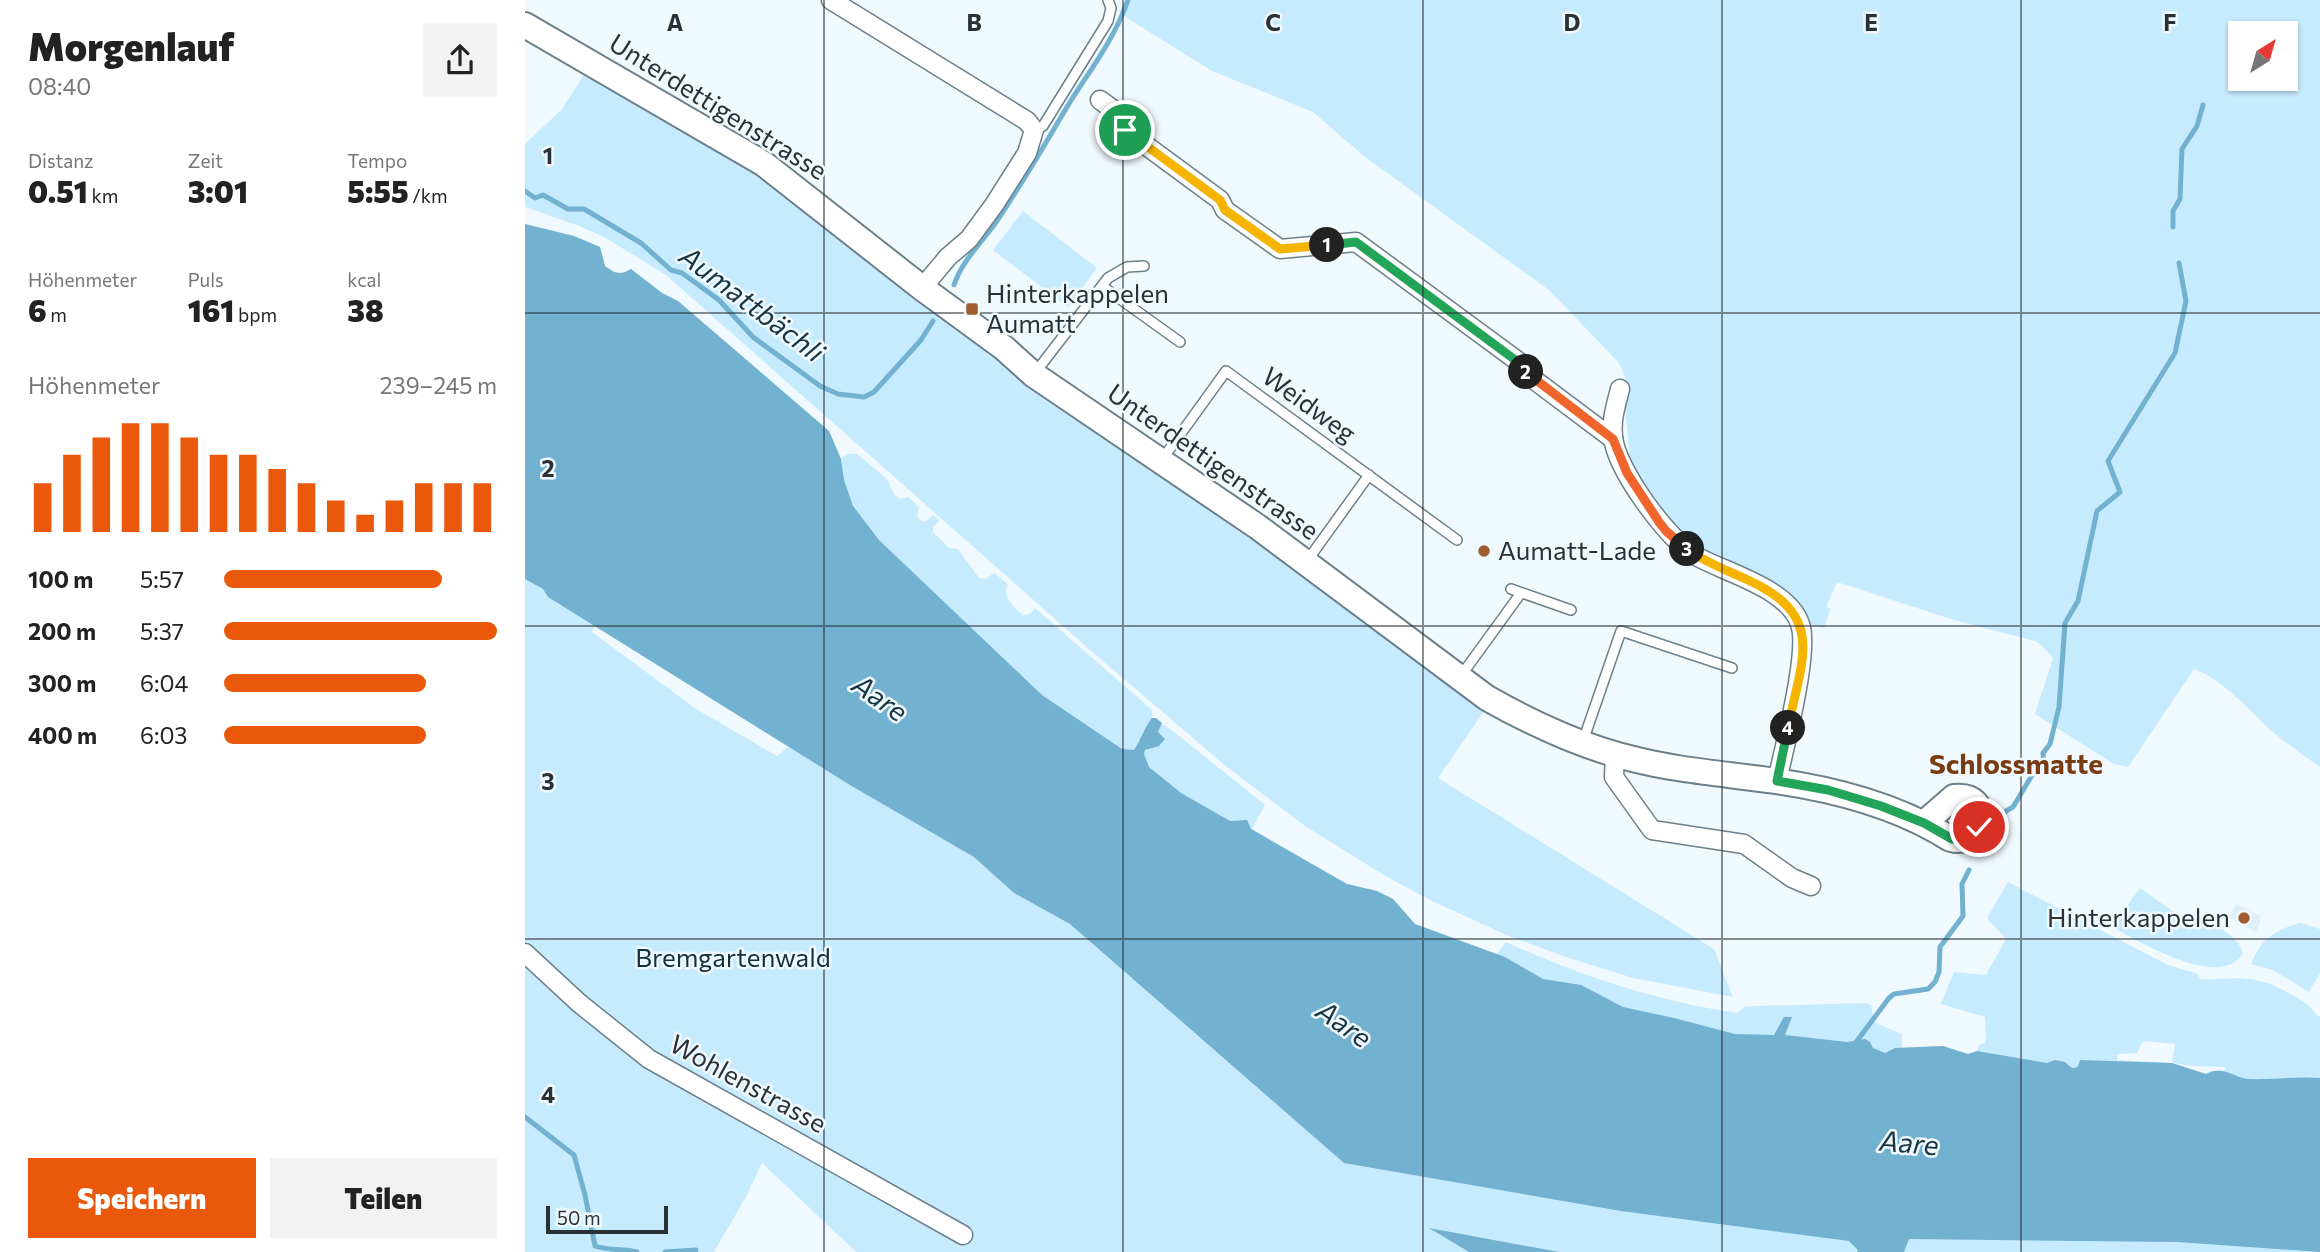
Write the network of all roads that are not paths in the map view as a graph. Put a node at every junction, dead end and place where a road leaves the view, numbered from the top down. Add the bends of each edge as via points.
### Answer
1 (831, 0) edge
2 (1108, 0) edge
3 (525, 25) edge
4 (1100, 100) dead end
5 (1034, 130) junction
6 (1144, 266) dead end
7 (1102, 286) junction
8 (922, 288) junction
9 (1180, 342) dead end
10 (1034, 375) junction
11 (1620, 389) dead end
12 (1613, 439) junction
13 (1160, 462) junction
14 (1369, 475) junction
15 (1457, 540) dead end
16 (1306, 562) junction
17 (1511, 589) dead end
18 (1521, 593) junction
19 (1571, 610) dead end
20 (1732, 668) dead end
21 (1459, 679) junction
22 (1583, 743) junction
23 (1615, 754) junction
24 (1777, 781) junction
25 (1924, 823) dead end
26 (1811, 886) dead end
27 (525, 953) edge
28 (963, 1234) dead end

1 - 5 street via 1027,121
2 - 5 lane via 1108,20 1043,126
3 - 8 street, Unterdettigenstrasse via 764,164
4 - 12 street via 1130,122 1125,130 1280,249 1356,242
5 - 8 street via 1027,153 994,205
6 - 7 lane via 1121,269
7 - 9 lane
7 - 10 lane
8 - 10 street, Unterdettigenstrasse
10 - 13 street, Unterdettigenstrasse
11 - 12 street
12 - 24 street via 1627,473 1666,531 1695,555 1773,594 1801,625 1802,656
13 - 14 lane, Weidweg via 1226,371
13 - 16 street, Unterdettigenstrasse
14 - 15 lane, Weidweg
14 - 16 lane
16 - 21 street, Unterdettigenstrasse
17 - 18 lane
18 - 19 lane
18 - 21 lane
20 - 22 lane via 1621,631
21 - 22 street, Unterdettigenstrasse via 1526,720
22 - 23 street, Unterdettigenstrasse
23 - 24 street, Unterdettigenstrasse via 1659,765
23 - 26 street via 1614,777 1652,830 1744,844
24 - 25 street, Unterdettigenstrasse via 1828,790
27 - 28 street, Wohlenstrasse via 649,1059

